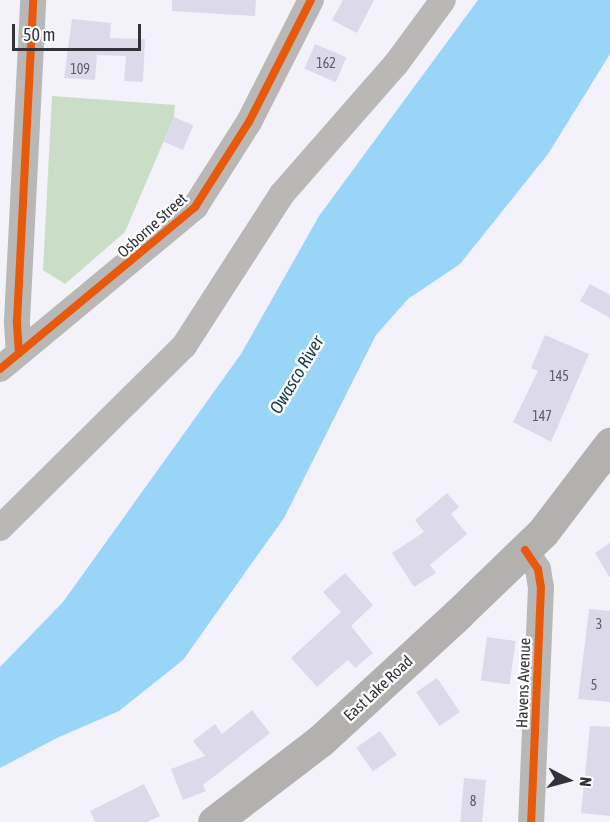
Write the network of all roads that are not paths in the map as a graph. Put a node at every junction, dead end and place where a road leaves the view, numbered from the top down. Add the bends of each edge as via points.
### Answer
1 (33, 0) edge
2 (311, 0) edge
3 (443, 0) edge
4 (9, 361) edge
5 (610, 444) edge
6 (0, 528) edge
7 (528, 546) junction
8 (214, 822) edge
9 (531, 822) edge

1 - 4 street via 16,321
2 - 4 street, Osborne Street via 249,122 195,207
3 - 6 street via 396,64 282,194 184,346
5 - 7 main road, East Lake Road via 565,506
7 - 8 main road, East Lake Road via 320,741
7 - 9 street, Havens Avenue via 541,587

